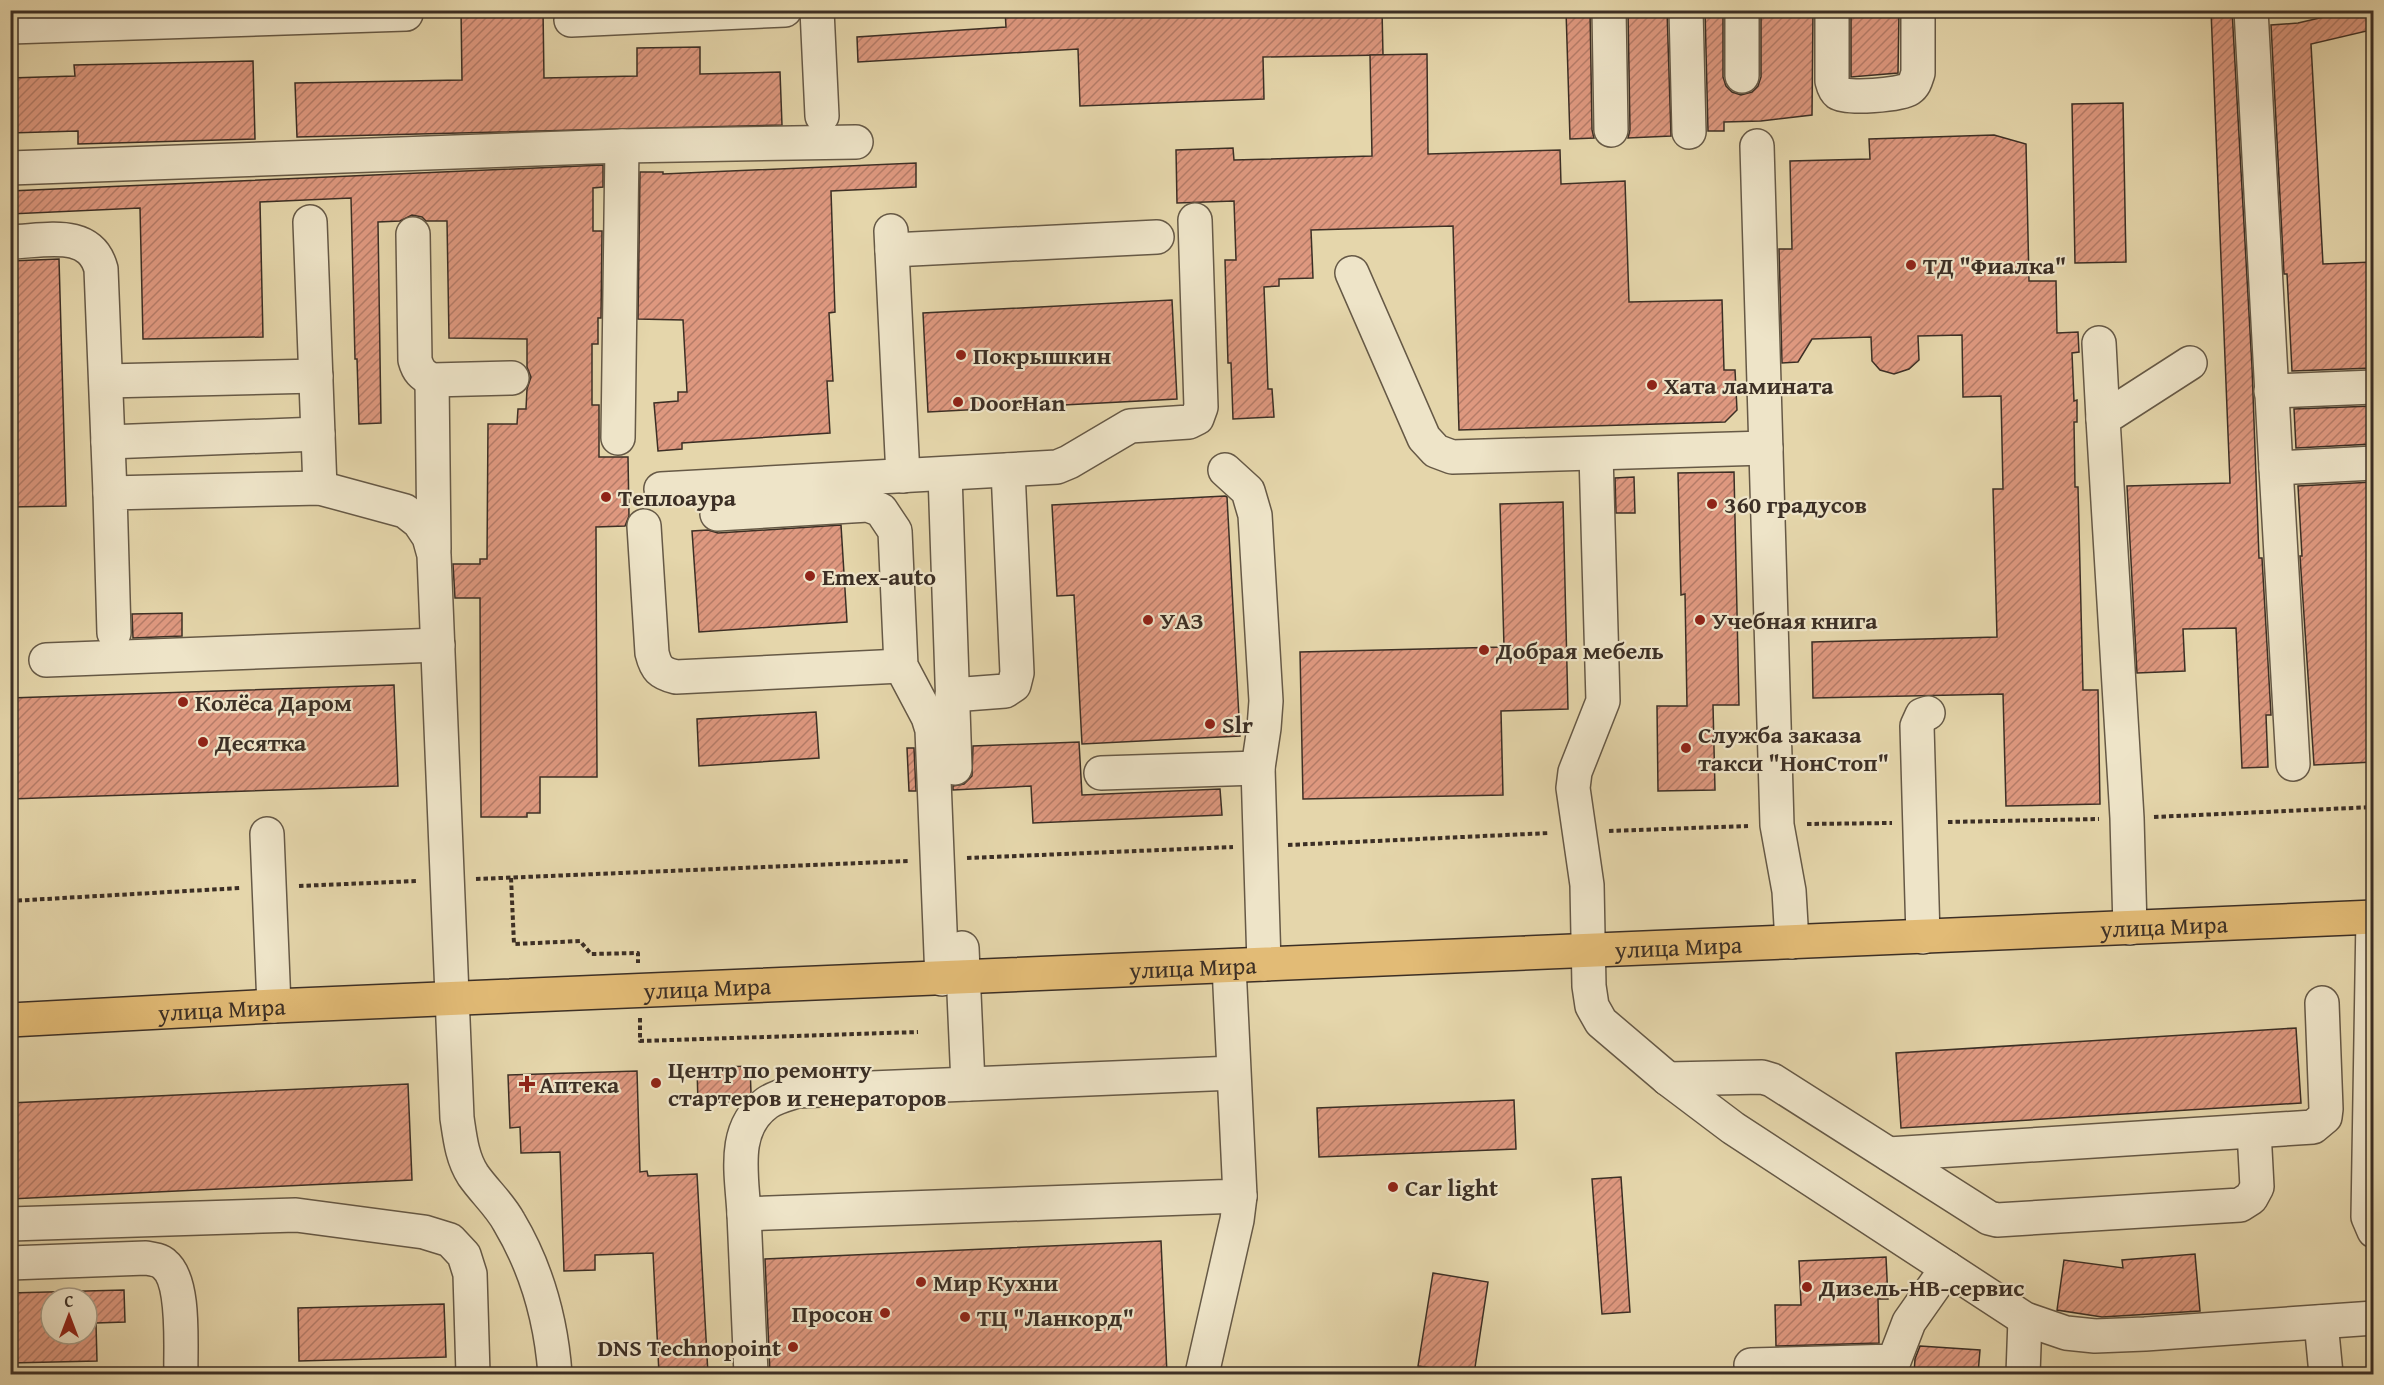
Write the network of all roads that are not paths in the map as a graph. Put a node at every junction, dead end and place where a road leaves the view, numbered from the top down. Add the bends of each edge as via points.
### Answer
1 (785, 10) edge
2 (817, 10) edge
3 (1609, 10) edge
4 (1686, 10) edge
5 (1742, 10) edge
6 (1832, 10) edge
7 (1918, 10) edge
8 (2257, 12) edge
9 (332, 14) edge
10 (406, 14) dead end
11 (194, 16) edge
12 (572, 20) dead end
13 (10, 27) edge
14 (1742, 76) dead end
15 (822, 116) dead end
16 (1611, 130) dead end
17 (1689, 132) dead end
18 (856, 142) dead end
19 (622, 146) junction
20 (1757, 146) dead end
21 (10, 168) edge
22 (1195, 220) dead end
23 (310, 222) dead end
24 (413, 234) dead end
25 (1158, 237) dead end
26 (10, 242) edge
27 (1352, 273) dead end
28 (2098, 343) dead end
29 (2190, 363) dead end
30 (316, 376) junction
31 (512, 378) dead end
32 (432, 380) junction
33 (106, 381) junction
34 (2373, 387) edge
35 (2271, 391) junction
36 (2103, 418) junction
37 (318, 434) junction
38 (618, 438) dead end
39 (108, 442) junction
40 (1766, 448) junction
41 (1596, 454) junction
42 (2373, 464) edge
43 (2276, 468) junction
44 (1008, 470) junction
45 (1225, 470) dead end
46 (945, 474) junction
47 (903, 476) junction
48 (320, 488) junction
49 (661, 489) dead end
50 (110, 493) junction
51 (717, 514) dead end
52 (645, 526) dead end
53 (434, 555) junction
54 (114, 633) dead end
55 (438, 645) junction
56 (46, 660) dead end
57 (901, 666) junction
58 (952, 694) junction
59 (1928, 713) dead end
60 (2293, 764) dead end
61 (1258, 768) junction
62 (1101, 773) dead end
63 (267, 834) dead end
64 (948, 859) junction
65 (2373, 917) edge
66 (2130, 928) junction
67 (1923, 937) junction
68 (1792, 942) junction
69 (1587, 952) junction
70 (1264, 964) junction
71 (1229, 966) junction
72 (953, 978) junction
73 (453, 999) junction
74 (2322, 1003) dead end
75 (274, 1006) junction
76 (10, 1020) edge
77 (1234, 1073) junction
78 (1668, 1079) junction
79 (968, 1084) junction
80 (2254, 1131) junction
81 (1888, 1154) junction
82 (1240, 1196) junction
83 (744, 1214) junction
84 (10, 1224) edge
85 (2373, 1231) edge
86 (10, 1263) edge
87 (1947, 1268) junction
88 (2373, 1318) edge
89 (2025, 1319) junction
90 (2321, 1322) junction
91 (1751, 1365) dead end
92 (1892, 1367) edge
93 (182, 1374) edge
94 (473, 1374) edge
95 (555, 1374) edge
96 (750, 1374) edge
97 (1202, 1374) edge
98 (2022, 1374) edge
99 (2326, 1374) edge

1 - 12 lane
2 - 15 lane
3 - 16 lane
4 - 17 lane
5 - 14 lane
6 - 7 lane via 1832,81 1840,94 1849,96 1899,93 1915,82
8 - 35 lane
9 - 10 lane
9 - 11 lane
11 - 13 lane
18 - 19 lane
19 - 21 lane
19 - 38 lane
20 - 40 lane
22 - 44 lane via 1201,407 1197,418 1189,422 1130,426 1057,467
23 - 30 lane
24 - 32 lane via 415,360 417,370
25 - 47 lane via 892,241
26 - 33 lane via 76,240 98,256
27 - 41 lane via 1424,438 1436,451 1452,458
28 - 36 lane
29 - 36 lane
30 - 33 lane
30 - 37 lane
31 - 32 lane
32 - 53 lane
33 - 39 lane
34 - 35 lane
35 - 43 lane
36 - 66 lane
37 - 39 lane
37 - 48 lane
39 - 50 lane
40 - 41 lane
40 - 68 lane via 1777,825 1789,891
41 - 69 lane via 1603,701 1575,772 1574,801 1587,885
42 - 43 lane
43 - 60 lane
44 - 46 lane
44 - 58 lane via 1017,673 1014,685 1005,691
45 - 61 lane via 1248,491 1255,515 1266,701
46 - 47 lane
46 - 58 lane
47 - 49 lane
48 - 50 lane
48 - 53 lane via 405,511 429,537
50 - 54 lane
51 - 57 lane via 868,505 881,510 895,531
52 - 57 lane via 652,653 663,674 676,677
53 - 55 lane
55 - 56 lane
55 - 73 lane
57 - 64 lane via 932,730
58 - 64 lane
59 - 67 lane via 1922,715 1917,726
61 - 62 lane
61 - 70 lane
63 - 75 lane
64 - 72 lane
65 - 66 main road, улица Мира
65 - 85 lane via 2368,1217
66 - 67 main road, улица Мира
67 - 68 main road, улица Мира
68 - 69 main road, улица Мира
69 - 70 main road, улица Мира
69 - 78 lane via 1592,1006 1601,1022
70 - 71 main road, улица Мира
71 - 72 main road, улица Мира
71 - 77 lane
72 - 73 main road, улица Мира
72 - 79 lane
73 - 75 main road, улица Мира
73 - 95 lane via 461,1147 471,1173 508,1219 540,1286
74 - 80 lane via 2325,1117 2313,1127
75 - 76 main road, улица Мира
77 - 79 lane
77 - 82 lane
78 - 81 lane via 1772,1080
78 - 87 lane via 1733,1128
79 - 83 lane via 797,1091 768,1101 751,1119 741,1142
80 - 81 lane
80 - 81 lane via 2257,1187 2251,1198 2240,1205 1993,1219
82 - 83 lane
82 - 97 lane
83 - 96 lane
84 - 94 lane via 296,1215 450,1240 464,1255 470,1274
86 - 93 lane via 146,1258 163,1262 178,1288
87 - 89 lane
87 - 92 lane via 1906,1327
88 - 90 lane
89 - 90 lane via 2066,1333 2095,1336
89 - 98 lane
90 - 99 lane
91 - 92 lane

